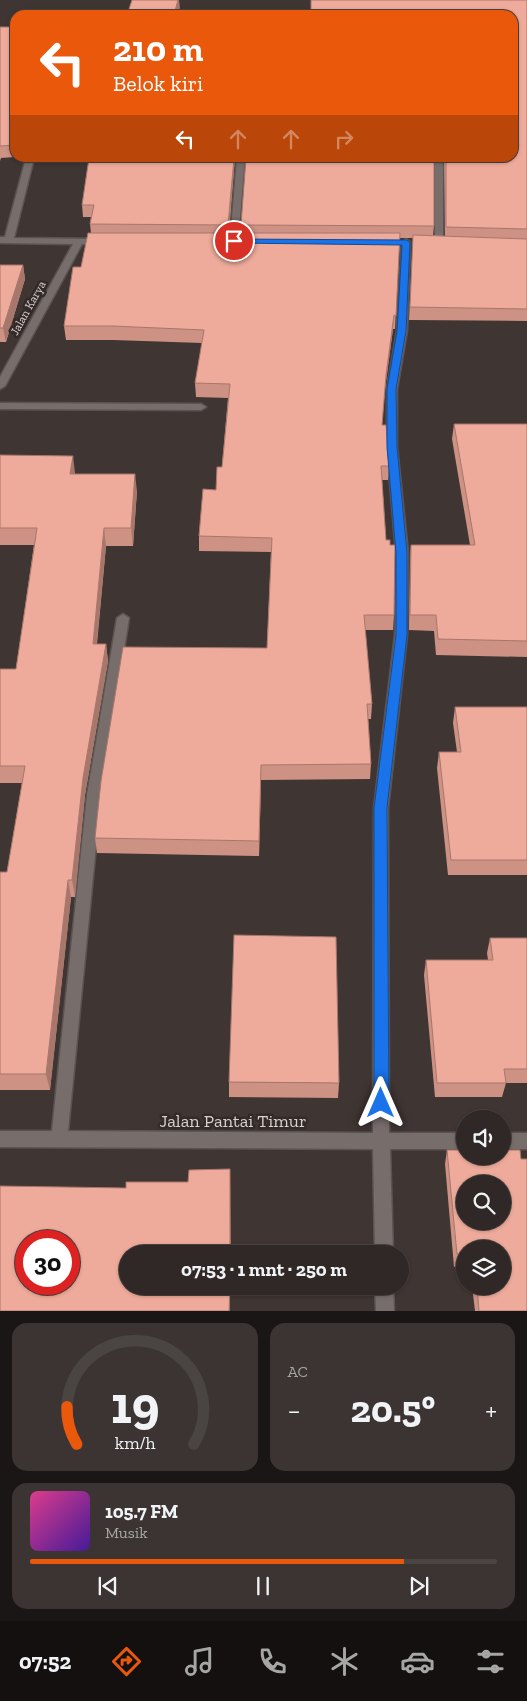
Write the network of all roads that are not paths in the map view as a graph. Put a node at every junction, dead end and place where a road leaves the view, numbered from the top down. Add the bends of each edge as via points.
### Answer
1 (29, 162) edge
2 (241, 162) edge
3 (439, 162) edge
4 (5, 241) edge
5 (234, 241) edge
6 (79, 242) junction
7 (108, 242) edge
8 (406, 242) edge
9 (439, 244) edge
10 (0, 386) edge
11 (0, 406) edge
12 (201, 407) dead end
13 (123, 618) dead end
14 (0, 1139) edge
15 (59, 1140) junction
16 (456, 1141) edge
17 (511, 1141) edge
18 (527, 1141) edge
19 (381, 1142) junction
20 (384, 1245) edge
21 (384, 1295) edge
22 (385, 1311) edge

1 - 4 street
2 - 5 street
3 - 9 street
4 - 6 street
6 - 7 street
6 - 10 street, Jalan Karya
8 - 19 street via 402,331 392,389 392,447 402,553 401,635 381,808
11 - 12 street
13 - 15 street via 94,795
14 - 15 street, Jalan Pantai Timur
15 - 19 street, Jalan Pantai Timur
16 - 19 street, Jalan Pantai Timur
17 - 18 street
19 - 20 street
21 - 22 street

